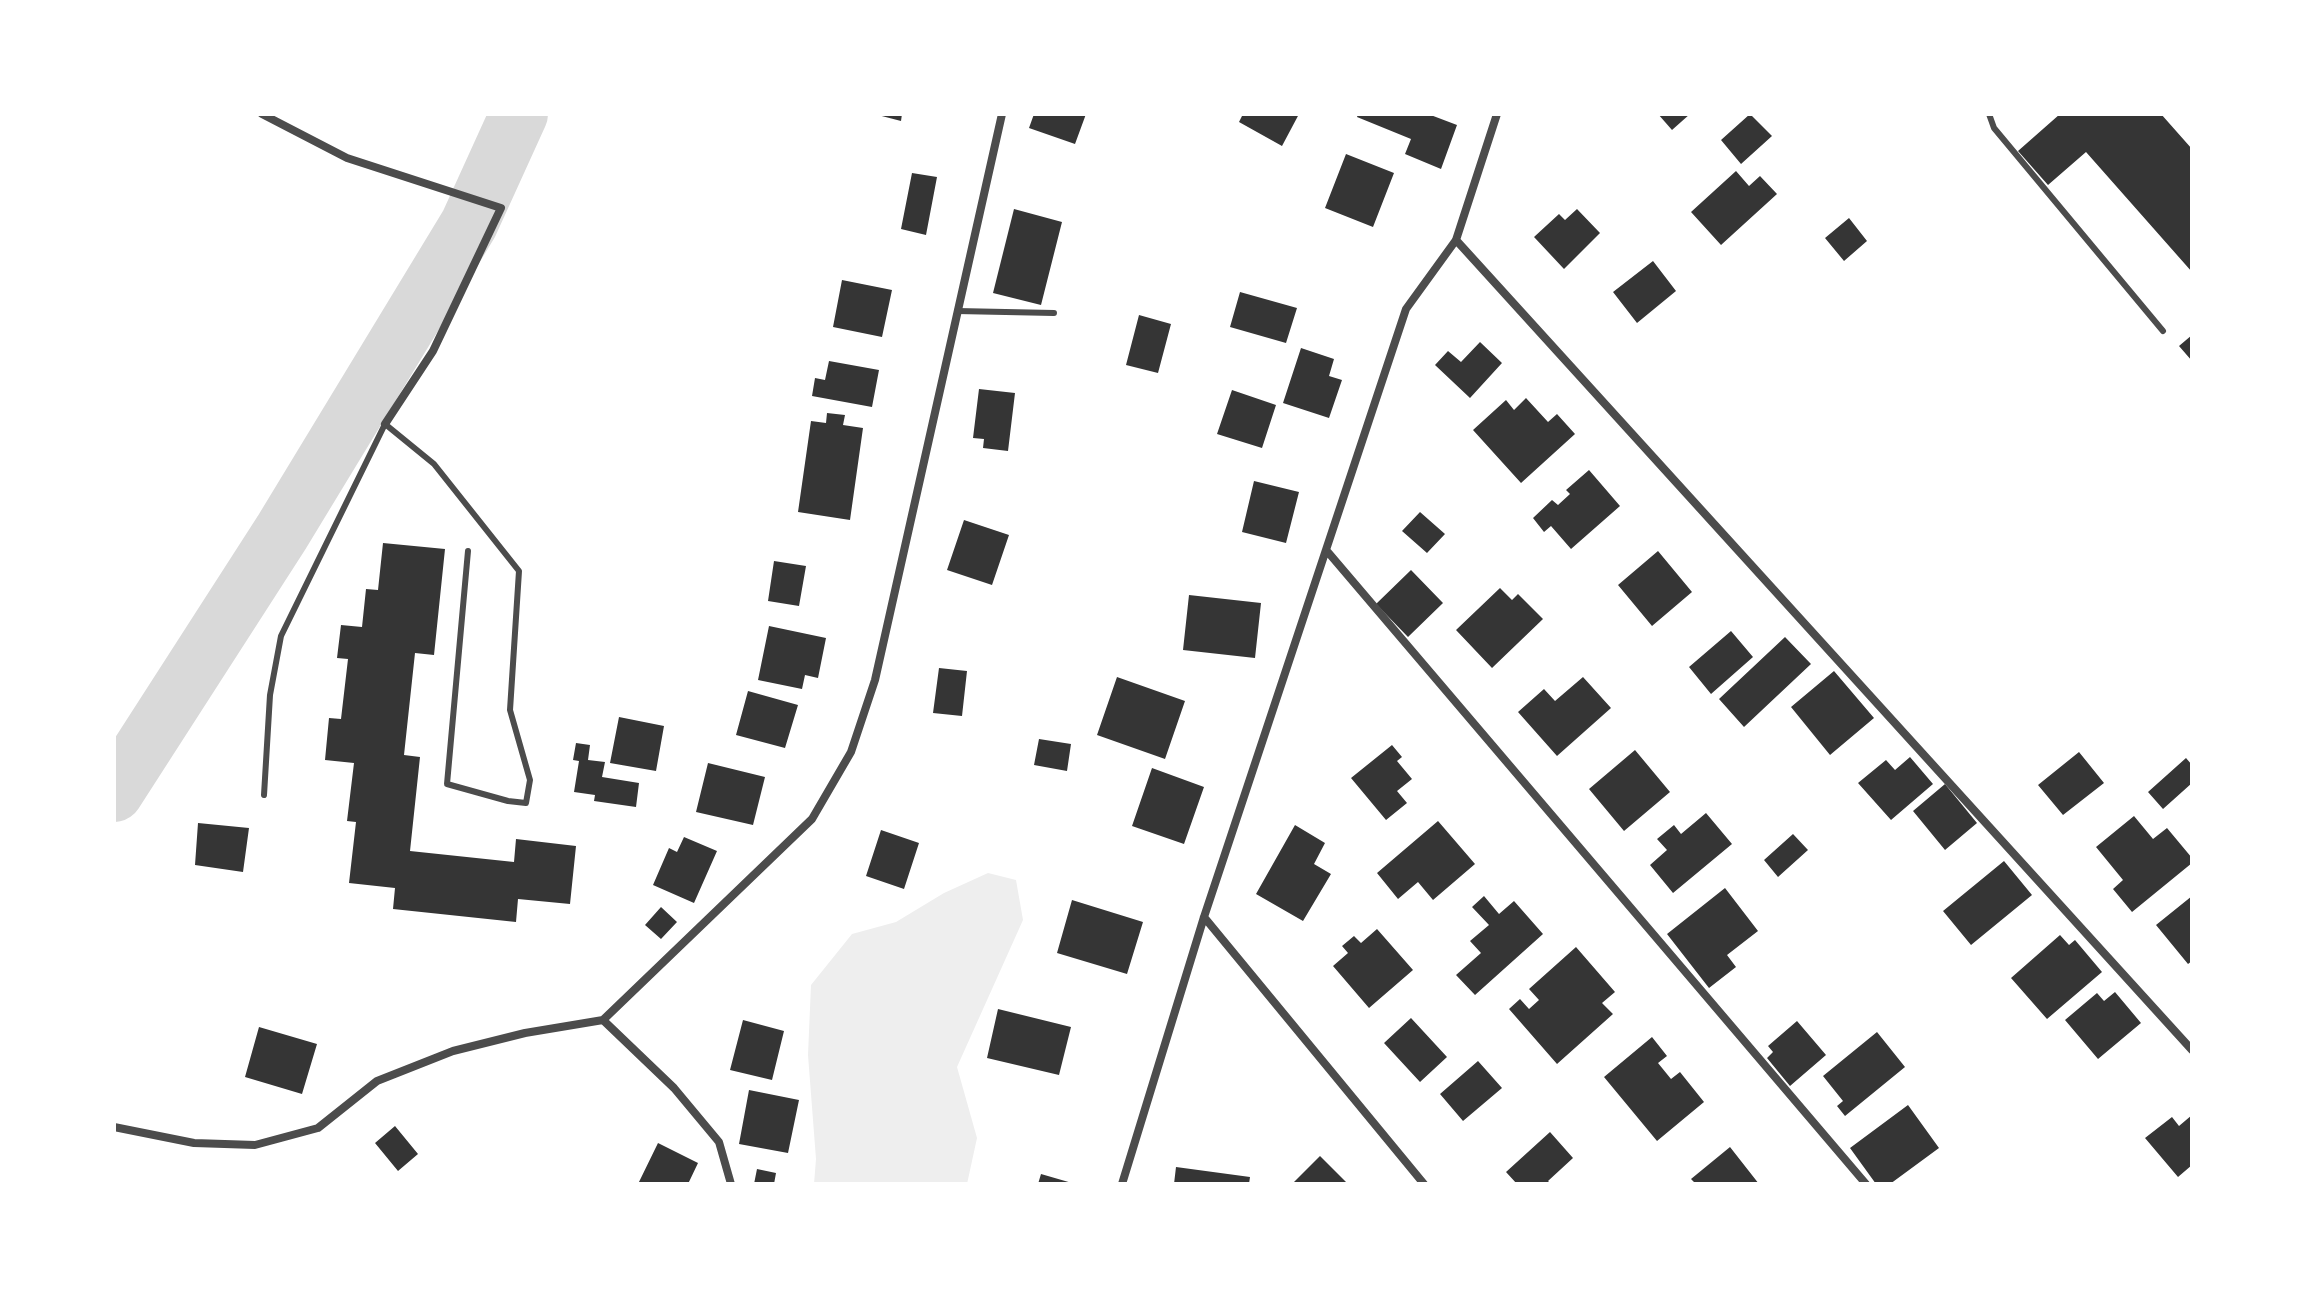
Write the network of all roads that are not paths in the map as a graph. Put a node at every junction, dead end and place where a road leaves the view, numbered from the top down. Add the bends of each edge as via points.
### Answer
1 (262, 114) edge
2 (1002, 114) edge
3 (1497, 114) edge
4 (1989, 114) edge
5 (1456, 240) junction
6 (957, 311) junction
7 (1054, 313) dead end
8 (2163, 331) dead end
9 (385, 424) junction
10 (468, 551) dead end
11 (1327, 551) junction
12 (264, 795) dead end
13 (1204, 917) junction
14 (603, 1020) junction
15 (2192, 1050) edge
16 (114, 1127) edge
17 (731, 1184) edge
18 (1122, 1184) edge
19 (1424, 1184) edge
20 (1866, 1184) edge

1 - 9 street via 347,158 501,208 433,351
2 - 6 street
3 - 5 street
4 - 8 lane via 1994,128
5 - 11 street via 1406,309
5 - 15 street
6 - 7 lane
6 - 14 street via 875,680 851,752 812,819
9 - 10 lane via 434,464 519,571 510,710 530,780 526,803 447,784
9 - 12 lane via 281,636 270,695
11 - 13 street
11 - 20 street
13 - 18 street
13 - 19 street
14 - 16 street via 453,1051 377,1081 318,1128 255,1145 194,1143
14 - 17 street via 674,1088 719,1142

